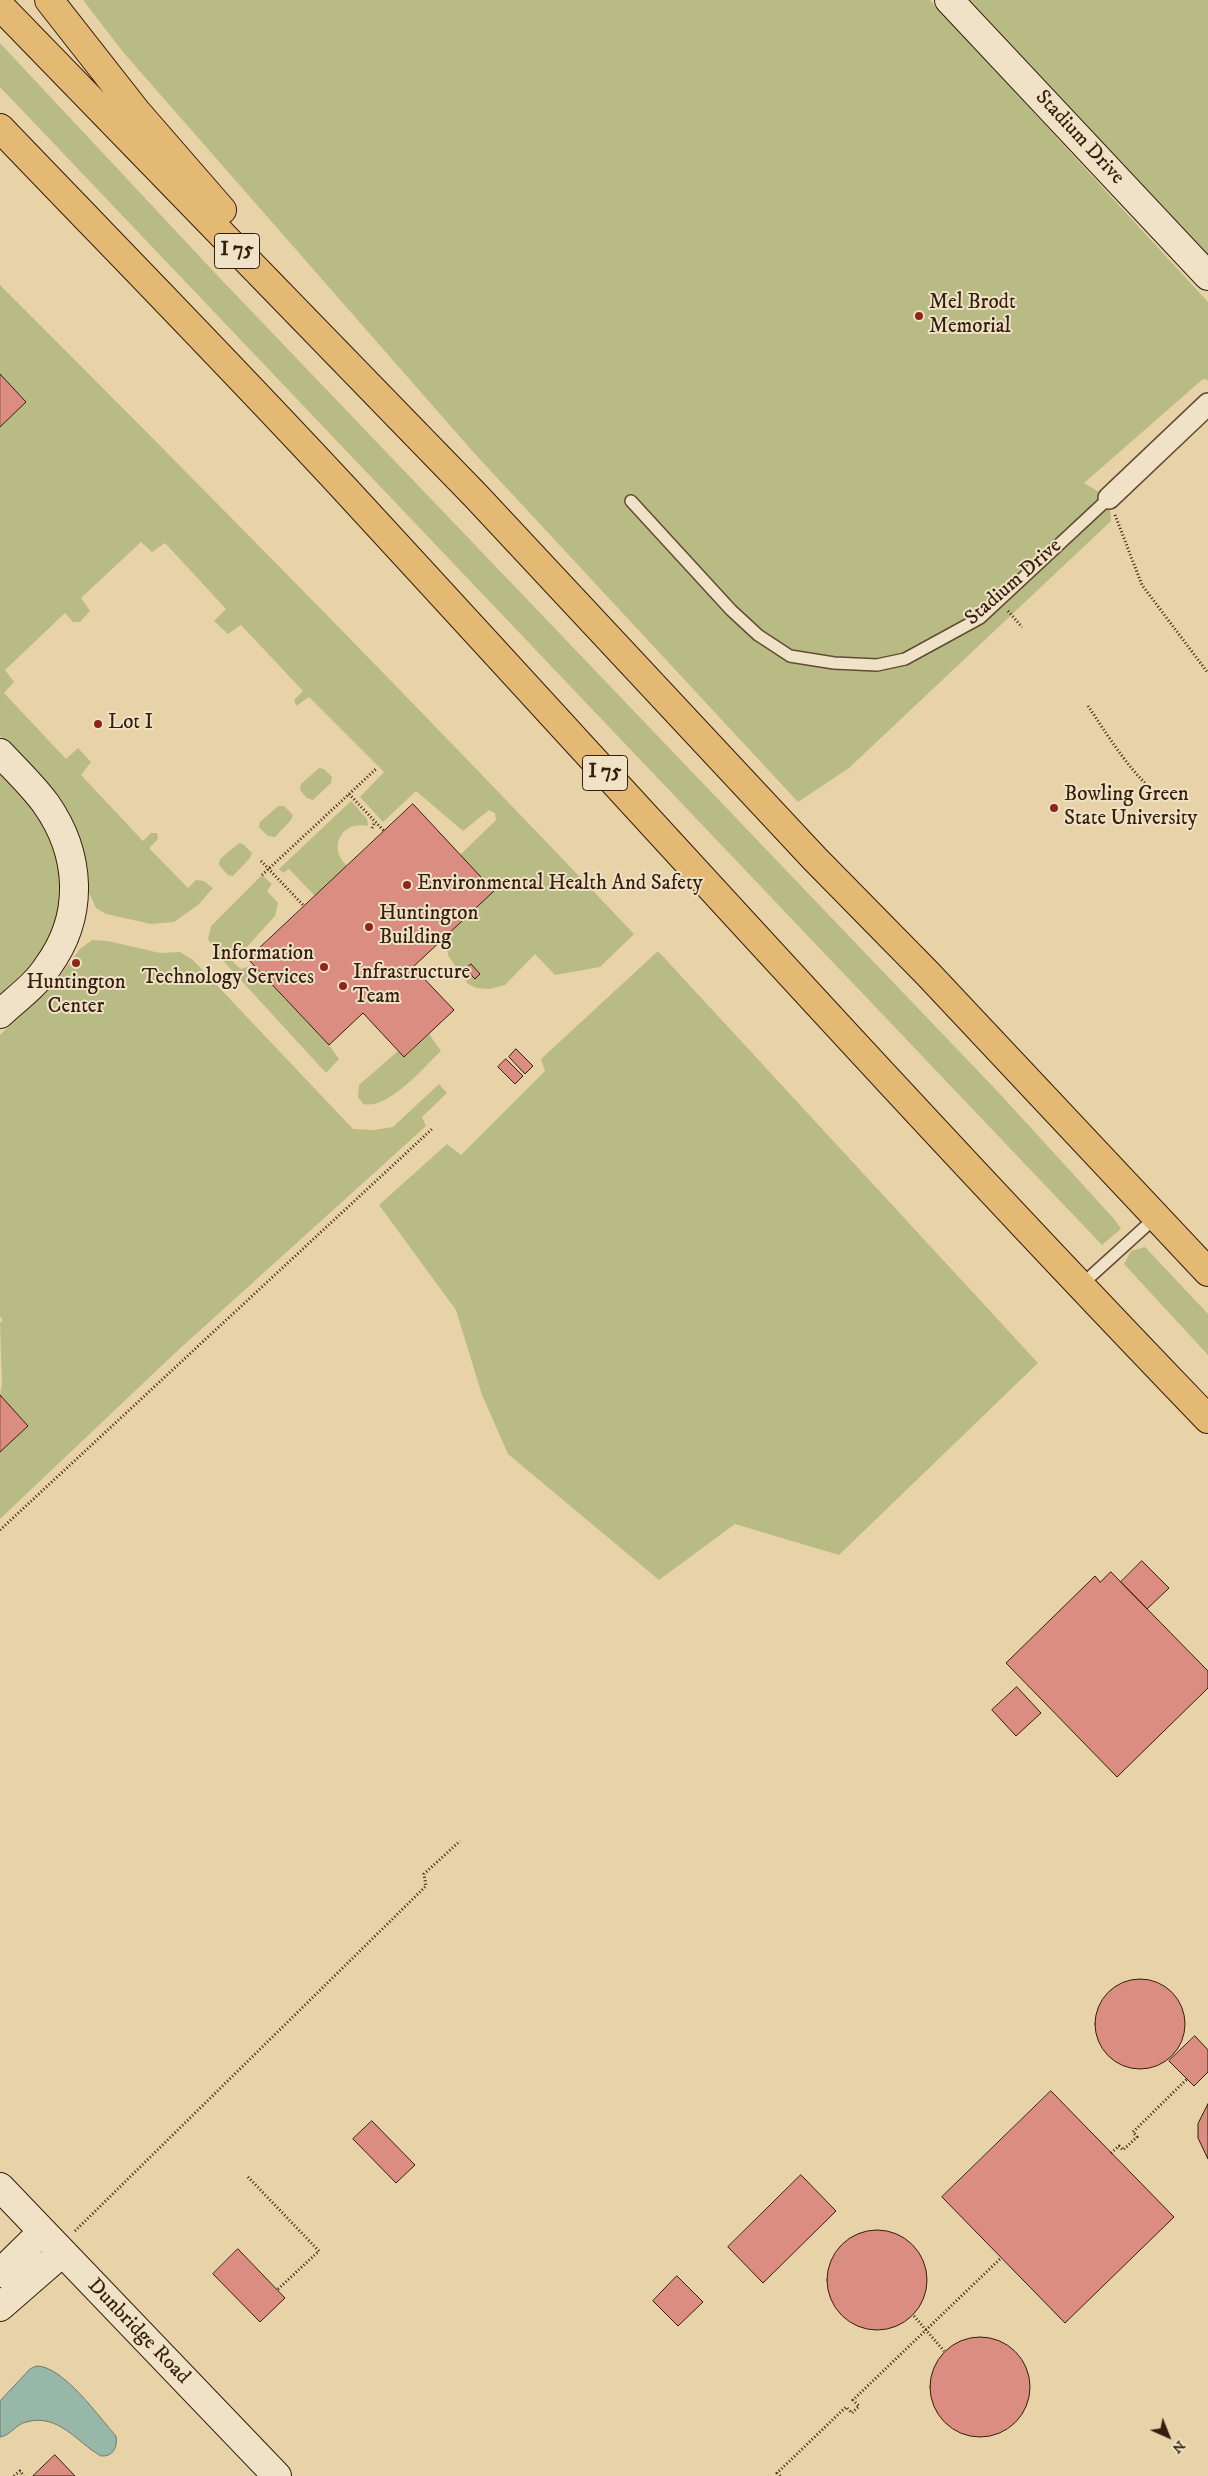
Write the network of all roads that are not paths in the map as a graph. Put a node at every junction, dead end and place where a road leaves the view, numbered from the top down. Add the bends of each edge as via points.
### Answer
1 (49, 0) edge
2 (950, 0) edge
3 (0, 6) edge
4 (0, 128) edge
5 (1208, 276) edge
6 (1208, 404) edge
7 (475, 495) junction
8 (1109, 498) joint
9 (630, 501) dead end
10 (0, 753) edge
11 (0, 1014) edge
12 (1156, 1217) junction
13 (1208, 1272) edge
14 (1080, 1286) junction
15 (1208, 1419) edge
16 (0, 2187) edge
17 (42, 2232) junction
18 (62, 2253) junction
19 (0, 2273) edge
20 (0, 2307) edge
21 (277, 2476) edge

1 - 7 highway via 155,133
2 - 5 street, Stadium Drive
3 - 7 highway, I 75
4 - 14 highway, I 75 via 341,485
6 - 8 street, Stadium Drive
7 - 12 highway, I 75
8 - 9 lane, Stadium Drive via 980,618 905,659 877,665 790,656 758,635
10 - 11 street via 45,802 60,828 74,869 75,899 64,941 39,978
12 - 13 highway, I 75
12 - 14 lane
14 - 15 highway, I 75
16 - 17 street, Dunbridge Road
17 - 18 street, Dunbridge Road
17 - 19 street
18 - 20 street
18 - 21 street, Dunbridge Road

